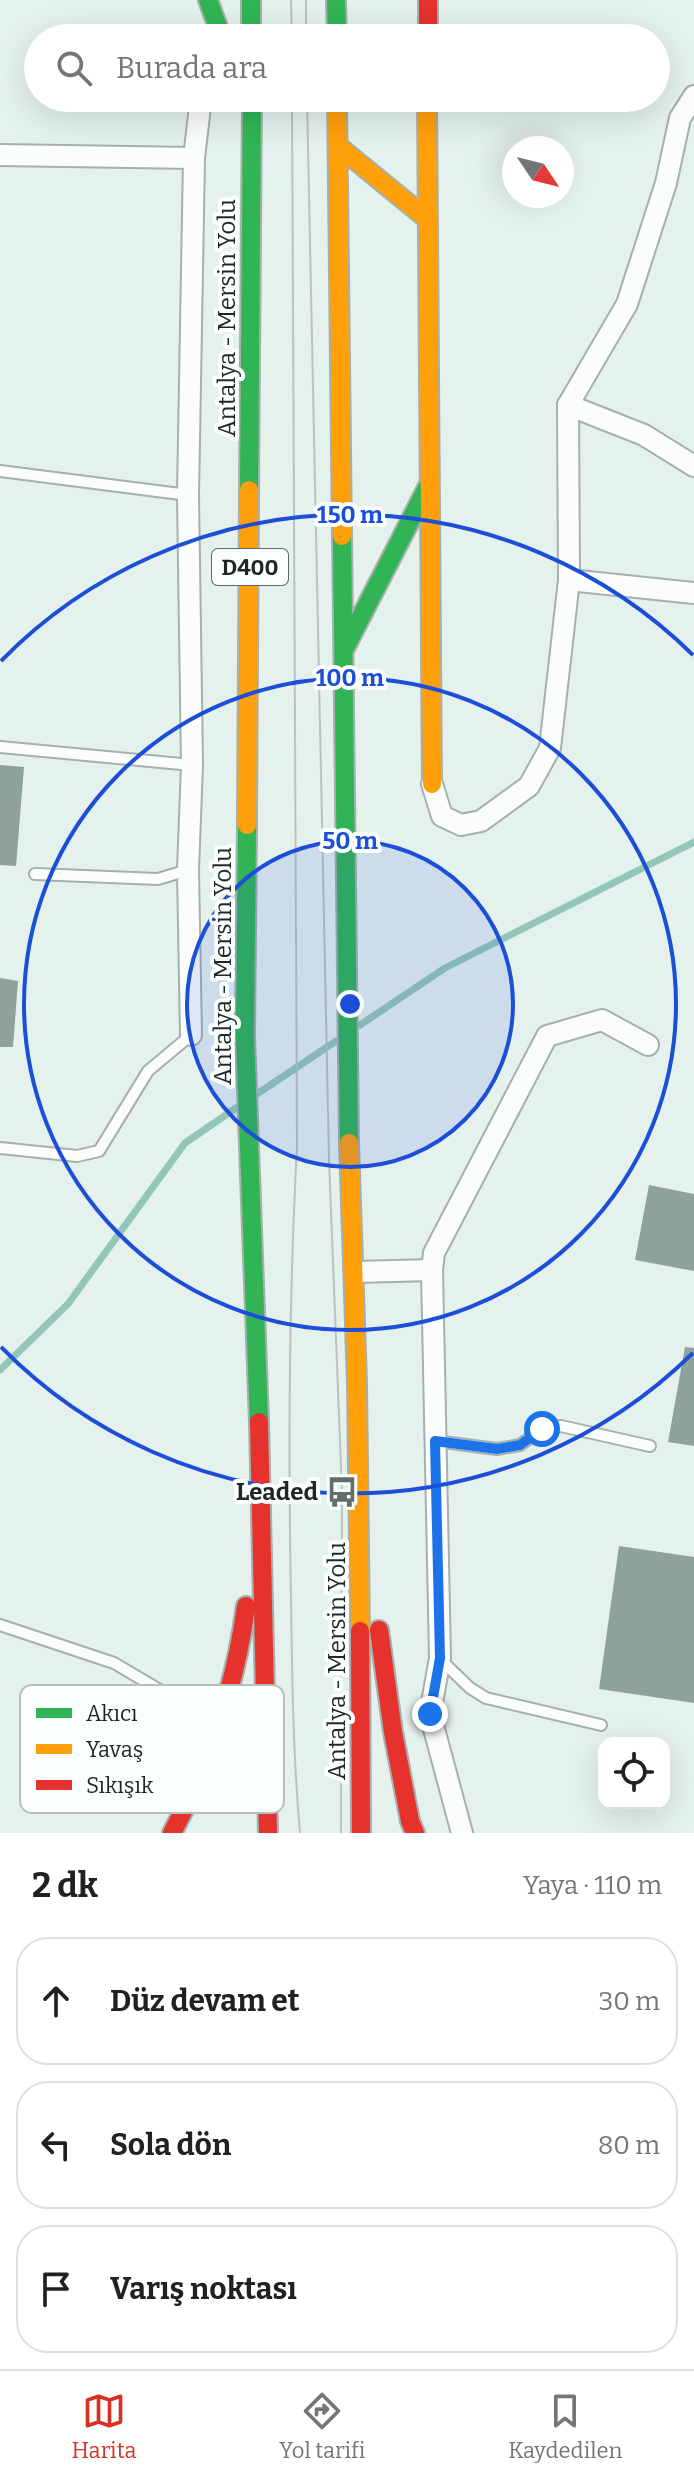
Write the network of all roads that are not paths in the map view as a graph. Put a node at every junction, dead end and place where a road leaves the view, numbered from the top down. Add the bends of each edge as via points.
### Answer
1 (251, 0) edge
2 (336, 0) edge
3 (428, 0) edge
4 (209, 4) edge
5 (208, 24) edge
6 (217, 24) edge
7 (251, 24) edge
8 (337, 24) edge
9 (428, 24) edge
10 (694, 96) edge
11 (199, 112) edge
12 (249, 112) edge
13 (252, 112) edge
14 (337, 112) edge
15 (427, 112) edge
16 (252, 119) junction
17 (687, 120) edge
18 (338, 146) junction
19 (0, 155) edge
20 (194, 158) junction
21 (426, 218) junction
22 (568, 405) junction
23 (694, 466) edge
24 (0, 471) edge
25 (430, 483) junction
26 (188, 495) junction
27 (569, 580) junction
28 (694, 593) edge
29 (342, 654) junction
30 (0, 747) edge
31 (192, 765) junction
32 (432, 784) joint
33 (188, 870) junction
34 (35, 874) dead end
35 (191, 1035) joint
36 (648, 1045) dead end
37 (0, 1148) edge
38 (432, 1270) junction
39 (355, 1272) junction
40 (435, 1441) junction
41 (650, 1446) dead end
42 (261, 1478) junction
43 (360, 1483) junction
44 (0, 1625) edge
45 (440, 1658) junction
46 (151, 1685) edge
47 (231, 1685) edge
48 (265, 1685) edge
49 (601, 1725) dead end
50 (182, 1813) edge
51 (268, 1813) edge
52 (172, 1833) edge
53 (268, 1833) edge
54 (361, 1833) edge
55 (415, 1833) edge
56 (462, 1833) edge

1 - 7 main road
2 - 8 main road
3 - 9 main road
4 - 5 street
4 - 6 main road
10 - 17 street
11 - 20 street
12 - 16 main road
13 - 16 main road, Antalya - Mersin Yolu / D400
14 - 18 main road, Antalya - Mersin Yolu
15 - 21 main road
16 - 42 main road, Antalya - Mersin Yolu / D400 via 245,1036
17 - 22 street via 627,304
18 - 21 main road
18 - 29 main road, Antalya - Mersin Yolu
19 - 20 street
20 - 26 street
21 - 25 main road
22 - 23 street via 644,435
22 - 27 street
24 - 26 lane
25 - 29 main road
25 - 32 main road
26 - 31 street
27 - 28 street
27 - 32 street via 550,748 529,786 481,821 461,825 442,816
29 - 39 main road, Antalya - Mersin Yolu
30 - 31 lane
31 - 33 street
33 - 34 lane via 158,879
33 - 35 street
35 - 37 lane via 148,1071 99,1151 77,1156
36 - 38 street via 602,1020 547,1036 434,1253
38 - 39 street
38 - 40 street
39 - 43 main road, Antalya - Mersin Yolu
40 - 41 lane via 497,1449 520,1445 542,1429 561,1426
40 - 45 street
42 - 47 main road via 241,1650
42 - 48 main road, Antalya - Mersin Yolu / D400
43 - 54 main road, Antalya - Mersin Yolu
43 - 55 main road via 393,1732
44 - 46 lane via 114,1663
45 - 49 lane via 486,1698
45 - 56 street via 430,1714
50 - 52 main road
51 - 53 main road, Antalya - Mersin Yolu / D400

